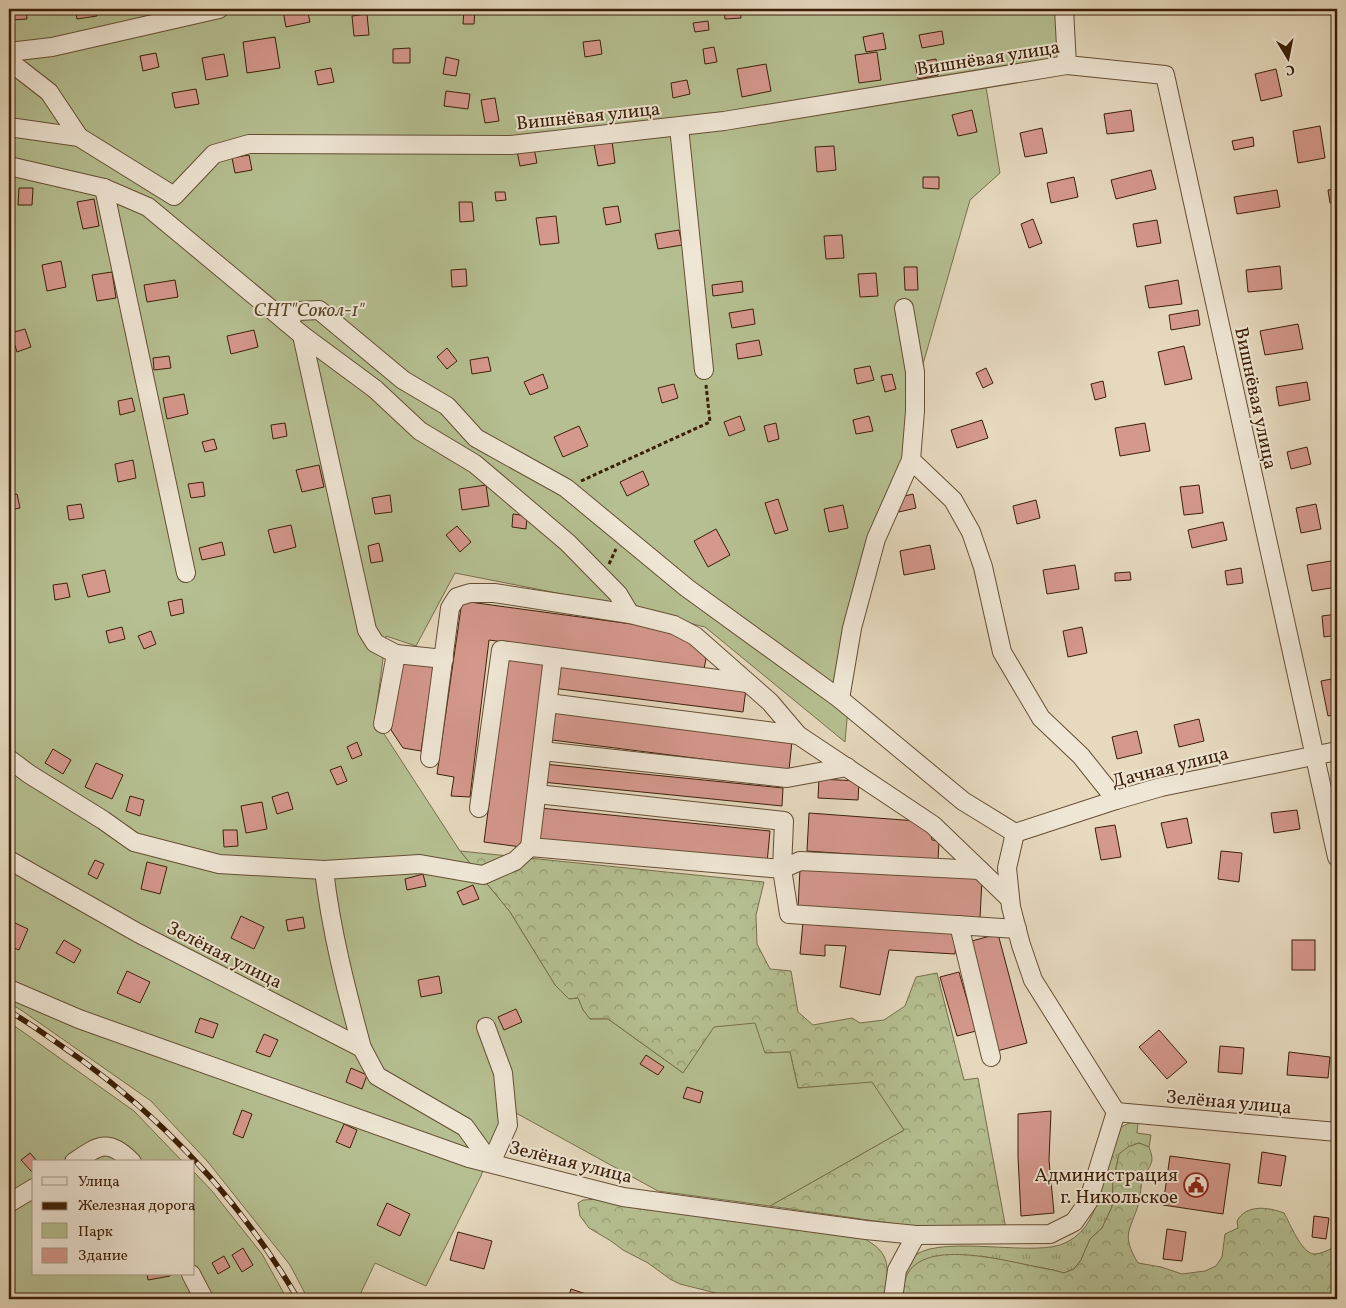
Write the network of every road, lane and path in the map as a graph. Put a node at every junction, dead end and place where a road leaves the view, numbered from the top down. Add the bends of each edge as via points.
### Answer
1 (219, 9) edge
2 (1064, 9) edge
3 (9, 52) edge
4 (9, 61) edge
5 (1067, 65) junction
6 (679, 127) junction
7 (9, 128) edge
8 (79, 137) junction
9 (9, 166) edge
10 (104, 188) junction
11 (904, 308) dead end
12 (285, 321) junction
13 (302, 335) junction
14 (704, 370) joint
15 (911, 460) junction
16 (566, 488) junction
17 (622, 535) junction
18 (186, 573) dead end
19 (603, 578) junction
20 (630, 614) junction
21 (396, 654) junction
22 (553, 657) junction
23 (444, 658) junction
24 (747, 683) junction
25 (840, 700) junction
26 (548, 703) junction
27 (383, 724) dead end
28 (798, 735) junction
29 (542, 751) junction
30 (1337, 751) edge
31 (1314, 755) junction
32 (430, 758) dead end
33 (9, 759) edge
34 (847, 767) junction
35 (537, 794) junction
36 (1116, 800) junction
37 (479, 808) dead end
38 (1016, 833) junction
39 (530, 847) junction
40 (1337, 857) edge
41 (9, 860) edge
42 (782, 869) junction
43 (324, 870) junction
44 (980, 870) junction
45 (1010, 899) junction
46 (959, 925) junction
47 (1017, 930) junction
48 (9, 989) edge
49 (486, 1027) dead end
50 (362, 1048) junction
51 (991, 1056) dead end
52 (1116, 1112) junction
53 (1337, 1132) edge
54 (77, 1160) edge
55 (130, 1160) edge
56 (491, 1163) junction
57 (32, 1189) edge
58 (9, 1204) edge
59 (916, 1235) junction
60 (192, 1276) edge
61 (204, 1299) edge
62 (894, 1299) edge

1 - 3 street via 52,47
2 - 5 street
4 - 8 street via 49,92
5 - 6 street, Вишнёвая улица
5 - 31 street, Вишнёвая улица via 1165,76
6 - 8 street, Вишнёвая улица via 511,145 248,144 214,154 174,196
6 - 14 street
7 - 8 street
9 - 10 street
10 - 12 street via 148,207
10 - 18 street
11 - 15 street via 915,372
12 - 13 street
12 - 16 street via 298,311 319,310 403,380 447,406 476,438
13 - 19 street via 375,389 420,431 475,464 568,543
13 - 21 street via 366,630 375,643
14 - 16 path via 710,422
15 - 25 street via 876,540 852,628
15 - 36 street via 953,500 971,532 983,567 1002,652 1041,718 1081,756
16 - 17 street
17 - 19 path
17 - 25 street via 687,588
19 - 20 street
20 - 23 street via 470,593 457,597 450,608
20 - 24 street via 674,625 695,636
21 - 23 street
21 - 27 street
22 - 24 street
22 - 26 street
22 - 37 street via 501,650
23 - 32 street
24 - 28 street via 770,702
25 - 38 street via 963,801
26 - 28 street
26 - 29 street
28 - 34 street
29 - 34 street via 787,778
29 - 35 street
30 - 31 street, Дачная улица
31 - 36 street, Дачная улица via 1161,787
31 - 40 street
33 - 43 street via 134,842 219,864
34 - 44 street via 933,825
35 - 39 street
35 - 42 street via 784,821
36 - 38 street, Дачная улица
38 - 45 street via 1007,868
39 - 42 street
39 - 43 street via 515,861 484,875 420,864
41 - 50 street, Зелёная улица via 138,933
42 - 44 street via 800,861
42 - 46 street via 789,914
43 - 50 street via 334,938
44 - 45 street
45 - 47 street
46 - 47 street
46 - 51 street
47 - 52 street via 1033,980
48 - 56 street via 79,1019 213,1068
49 - 56 street via 503,1073 508,1125
50 - 56 street, Зелёная улица via 377,1076 465,1127
52 - 53 street, Зелёная улица
52 - 59 street, Зелёная улица via 1088,1202 1074,1222 1050,1234
54 - 55 street via 94,1148 108,1146 121,1151
56 - 59 street, Зелёная улица via 623,1197
57 - 58 street
59 - 62 street via 897,1270
60 - 61 street

